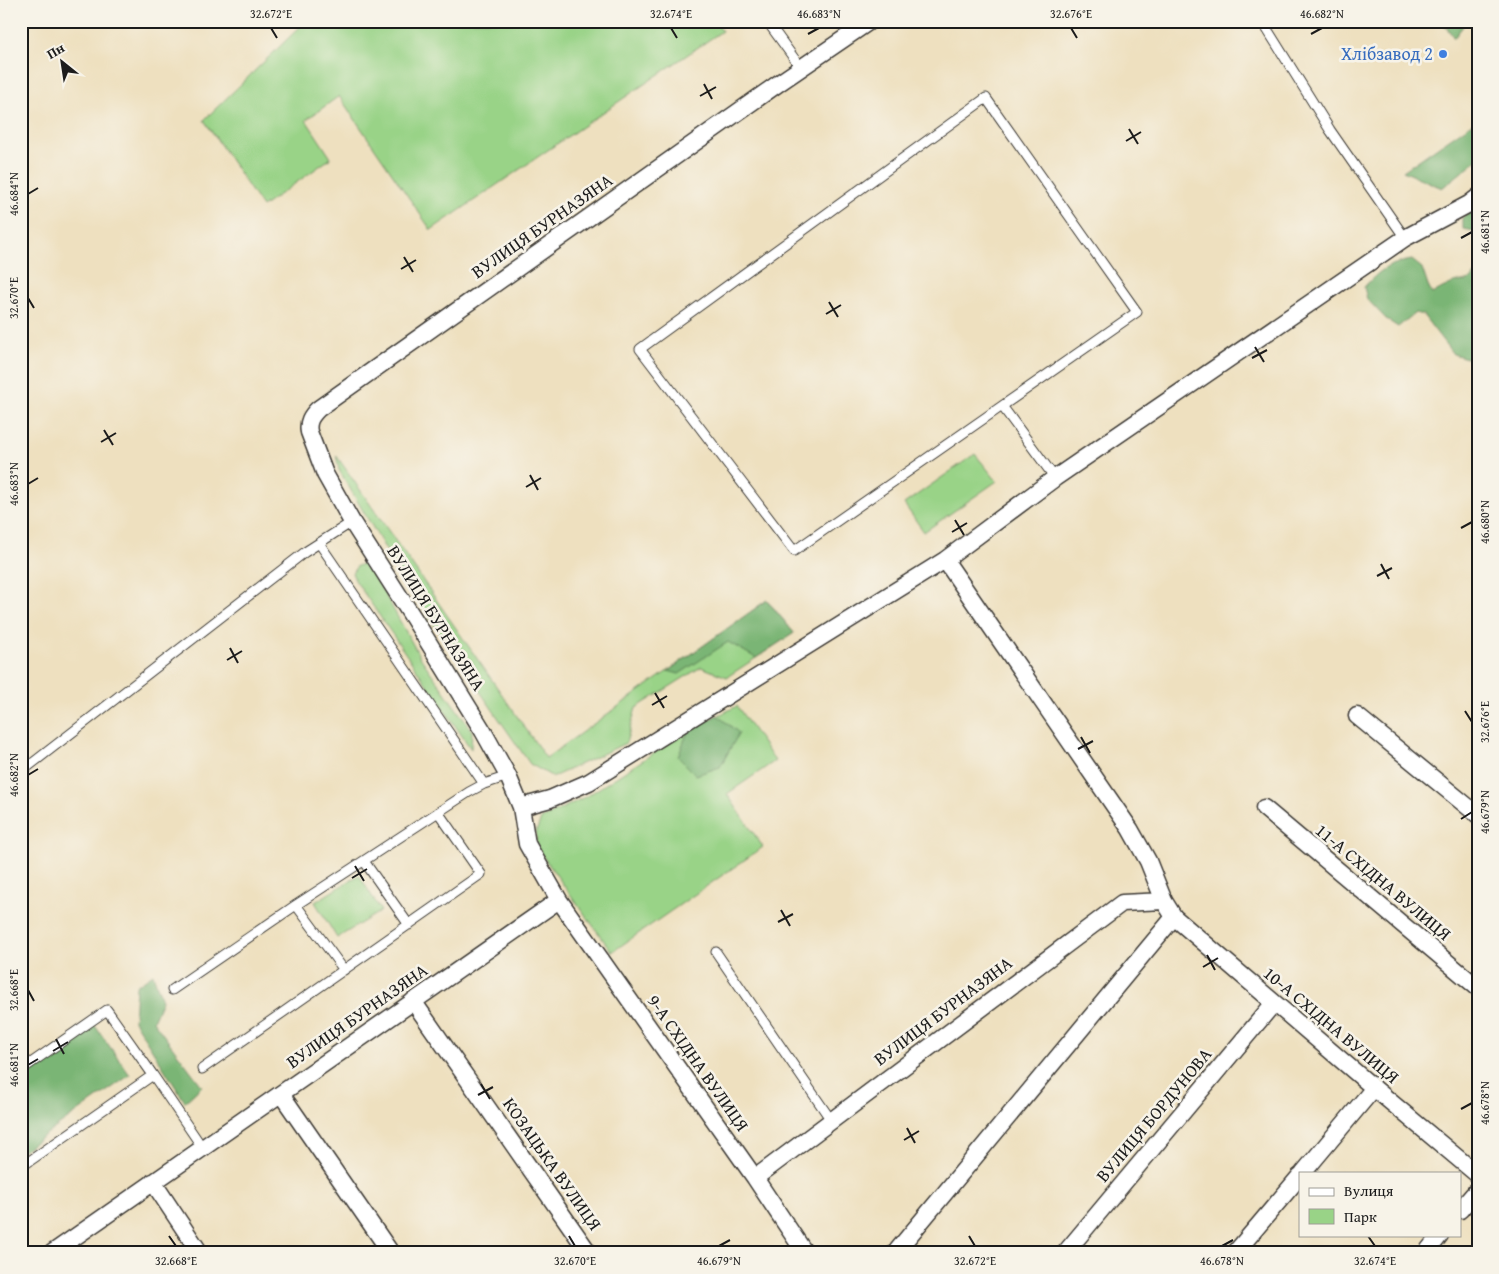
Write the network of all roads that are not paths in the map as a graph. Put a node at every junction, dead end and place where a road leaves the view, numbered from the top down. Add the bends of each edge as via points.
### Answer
1 (767, 21) edge
2 (870, 21) edge
3 (1262, 21) edge
4 (801, 68) junction
5 (1478, 197) edge
6 (1405, 238) junction
7 (1002, 406) junction
8 (1055, 478) junction
9 (352, 522) junction
10 (319, 543) junction
11 (945, 560) junction
12 (1357, 716) dead end
13 (21, 772) edge
14 (508, 776) junction
15 (484, 784) junction
16 (521, 807) junction
17 (1264, 808) dead end
18 (438, 812) junction
19 (1478, 815) edge
20 (364, 861) junction
21 (559, 900) junction
22 (1164, 901) junction
23 (296, 905) junction
24 (1174, 917) junction
25 (409, 925) junction
26 (716, 952) dead end
27 (344, 970) junction
28 (1478, 988) edge
29 (172, 990) dead end
30 (413, 1001) junction
31 (1274, 1003) junction
32 (202, 1069) dead end
33 (21, 1070) edge
34 (153, 1075) junction
35 (1374, 1088) junction
36 (281, 1094) junction
37 (831, 1120) junction
38 (202, 1147) junction
39 (21, 1167) edge
40 (1303, 1172) edge
41 (1478, 1175) edge
42 (1299, 1176) edge
43 (755, 1178) junction
44 (153, 1182) junction
45 (1478, 1189) edge
46 (1462, 1208) edge
47 (1439, 1236) edge
48 (803, 1252) edge
49 (52, 1253) edge
50 (200, 1253) edge
51 (391, 1253) edge
52 (589, 1253) edge
53 (895, 1253) edge
54 (1064, 1253) edge
55 (1236, 1253) edge
56 (1426, 1253) edge

1 - 4 lane
2 - 4 street, ВУЛИЦЯ БУРНАЗЯНА
3 - 6 lane via 1330,130
4 - 9 street, ВУЛИЦЯ БУРНАЗЯНА via 318,409 309,420 309,432 326,474
5 - 6 street
6 - 8 street
7 - 7 lane via 1136,312 986,98 640,348 794,551
7 - 8 lane
8 - 11 street
9 - 10 lane
9 - 14 street, ВУЛИЦЯ БУРНАЗЯНА
10 - 13 lane
10 - 15 lane
11 - 16 street via 589,782
11 - 22 street, 10-А СХІДНА ВУЛИЦЯ via 1130,828
12 - 19 street
14 - 15 lane
14 - 16 street, ВУЛИЦЯ БУРНАЗЯНА
15 - 18 lane
16 - 21 street, ВУЛИЦЯ БУРНАЗЯНА via 526,844
17 - 28 street, 11-А СХІДНА ВУЛИЦЯ
18 - 20 lane
18 - 25 lane via 482,874
20 - 23 lane
20 - 25 lane
21 - 30 street, ВУЛИЦЯ БУРНАЗЯНА
21 - 43 street, 9-А СХІДНА ВУЛИЦЯ
22 - 24 street, 10-А СХІДНА ВУЛИЦЯ
22 - 37 street, ВУЛИЦЯ БУРНАЗЯНА via 1122,903
23 - 27 lane
23 - 29 lane
24 - 31 street, 10-А СХІДНА ВУЛИЦЯ
24 - 53 street
25 - 27 lane
26 - 37 lane
27 - 32 lane
30 - 36 street, ВУЛИЦЯ БУРНАЗЯНА
30 - 52 street, КОЗАЦЬКА ВУЛИЦЯ
31 - 35 street, 10-А СХІДНА ВУЛИЦЯ
31 - 54 street, ВУЛИЦЯ БОРДУНОВА
33 - 34 lane via 107,1010
34 - 38 lane
34 - 39 lane
35 - 40 street
35 - 41 street, 10-А СХІДНА ВУЛИЦЯ
36 - 38 street, ВУЛИЦЯ БУРНАЗЯНА
36 - 51 street
37 - 43 street, ВУЛИЦЯ БУРНАЗЯНА
38 - 44 street, ВУЛИЦЯ БУРНАЗЯНА
42 - 55 street
43 - 48 street, 9-А СХІДНА ВУЛИЦЯ
44 - 49 street, ВУЛИЦЯ БУРНАЗЯНА
44 - 50 street
45 - 46 street
47 - 56 street

